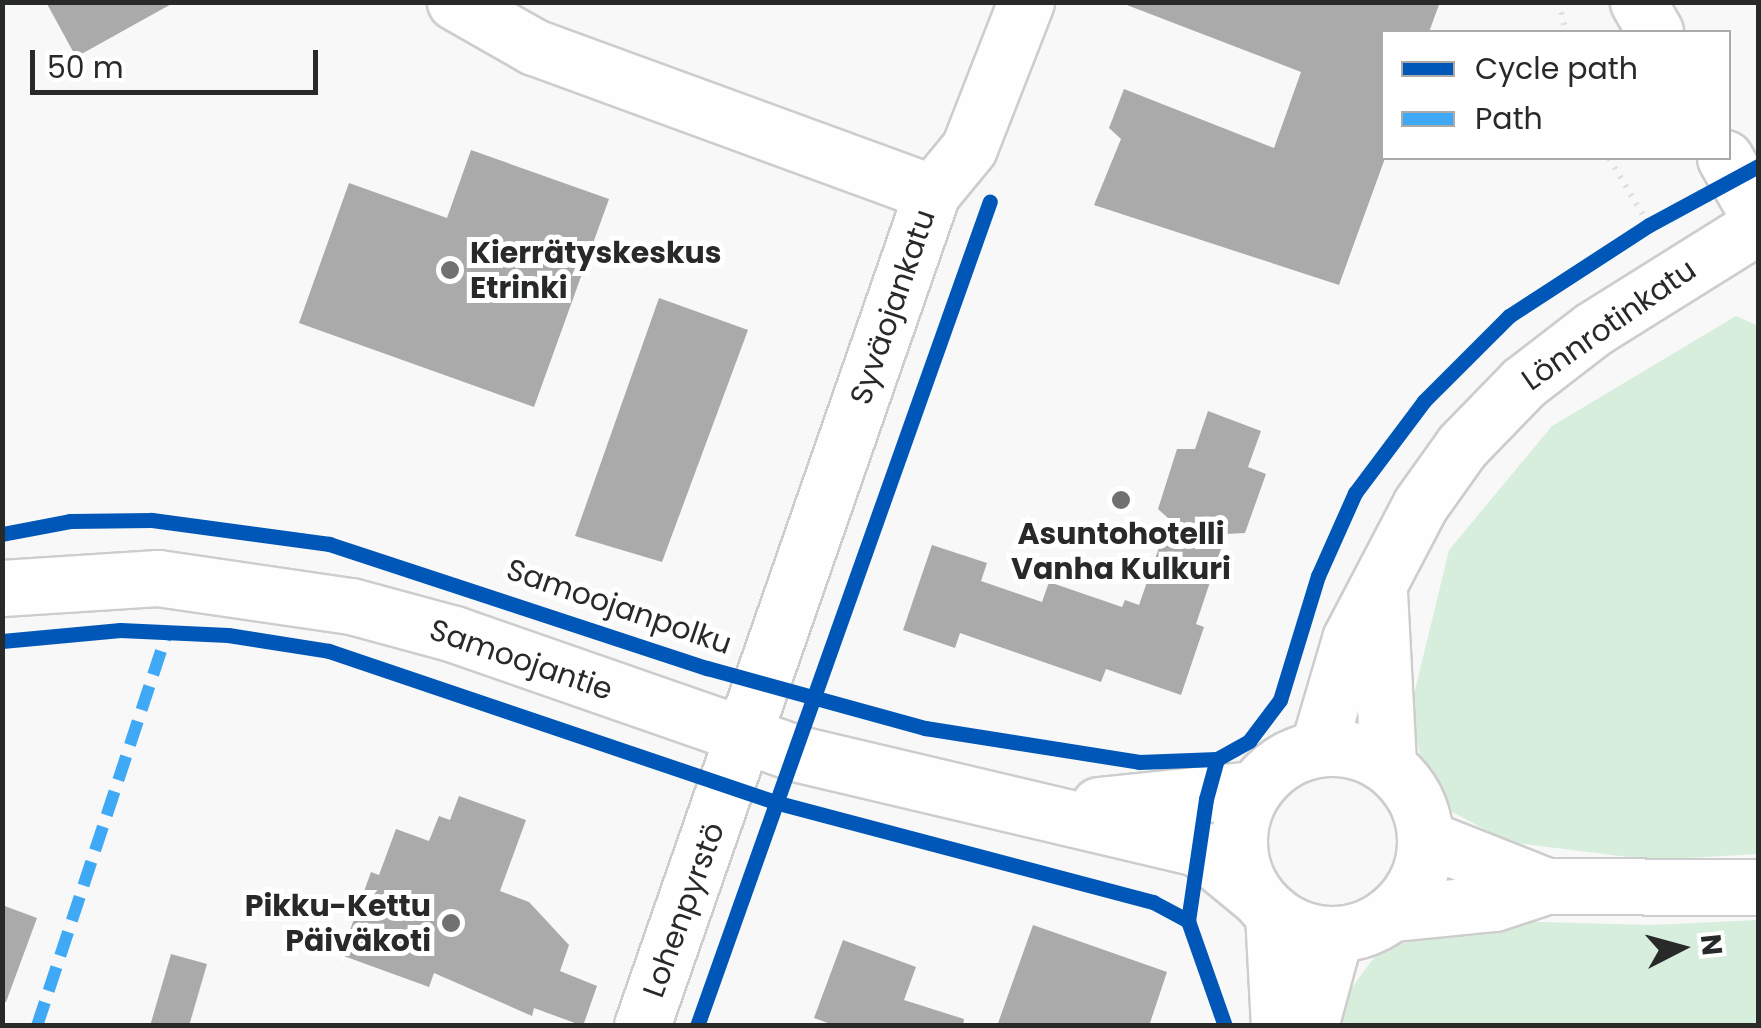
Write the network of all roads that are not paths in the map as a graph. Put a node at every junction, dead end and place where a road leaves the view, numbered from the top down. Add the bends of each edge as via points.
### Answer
1 (455, 2) edge
2 (1026, 2) edge
3 (1638, 2) edge
4 (1654, 30) edge
5 (1726, 160) edge
6 (932, 193) junction
7 (1758, 215) edge
8 (1758, 226) edge
9 (2, 588) edge
10 (1379, 591) junction
11 (745, 738) junction
12 (1318, 748) junction
13 (1388, 763) junction
14 (1254, 789) junction
15 (1030, 804) junction
16 (1425, 838) junction
17 (1546, 886) junction
18 (1758, 887) edge
19 (1264, 905) junction
20 (1395, 914) junction
21 (1335, 934) junction
22 (642, 1026) edge
23 (1279, 1026) edge
24 (1310, 1026) edge

1 - 6 main road, Syväojankatu via 534,47
2 - 6 main road via 970,148
3 - 4 main road
5 - 7 main road
6 - 11 main road, Syväojankatu
8 - 10 main road, Lönnrotinkatu via 1593,329 1523,383 1462,446 1420,505
9 - 11 main road, Samoojantie via 158,578 351,606 454,634
10 - 12 main road, Lönnrotinkatu via 1350,640
10 - 13 main road, Lönnrotinkatu
11 - 15 main road, Samoojantie
11 - 22 main road, Lohenpyrstö via 687,846
12 - 13 main road
12 - 14 main road via 1282,762
13 - 16 main road via 1412,794
14 - 15 main road, Samoojantie via 1122,806
14 - 19 main road via 1238,847
15 - 19 main road, Samoojantie via 1198,848
16 - 17 main road
16 - 20 main road via 1417,875
17 - 18 main road
17 - 20 main road via 1494,903
19 - 21 main road via 1309,932
19 - 23 main road
20 - 21 main road
21 - 24 main road

